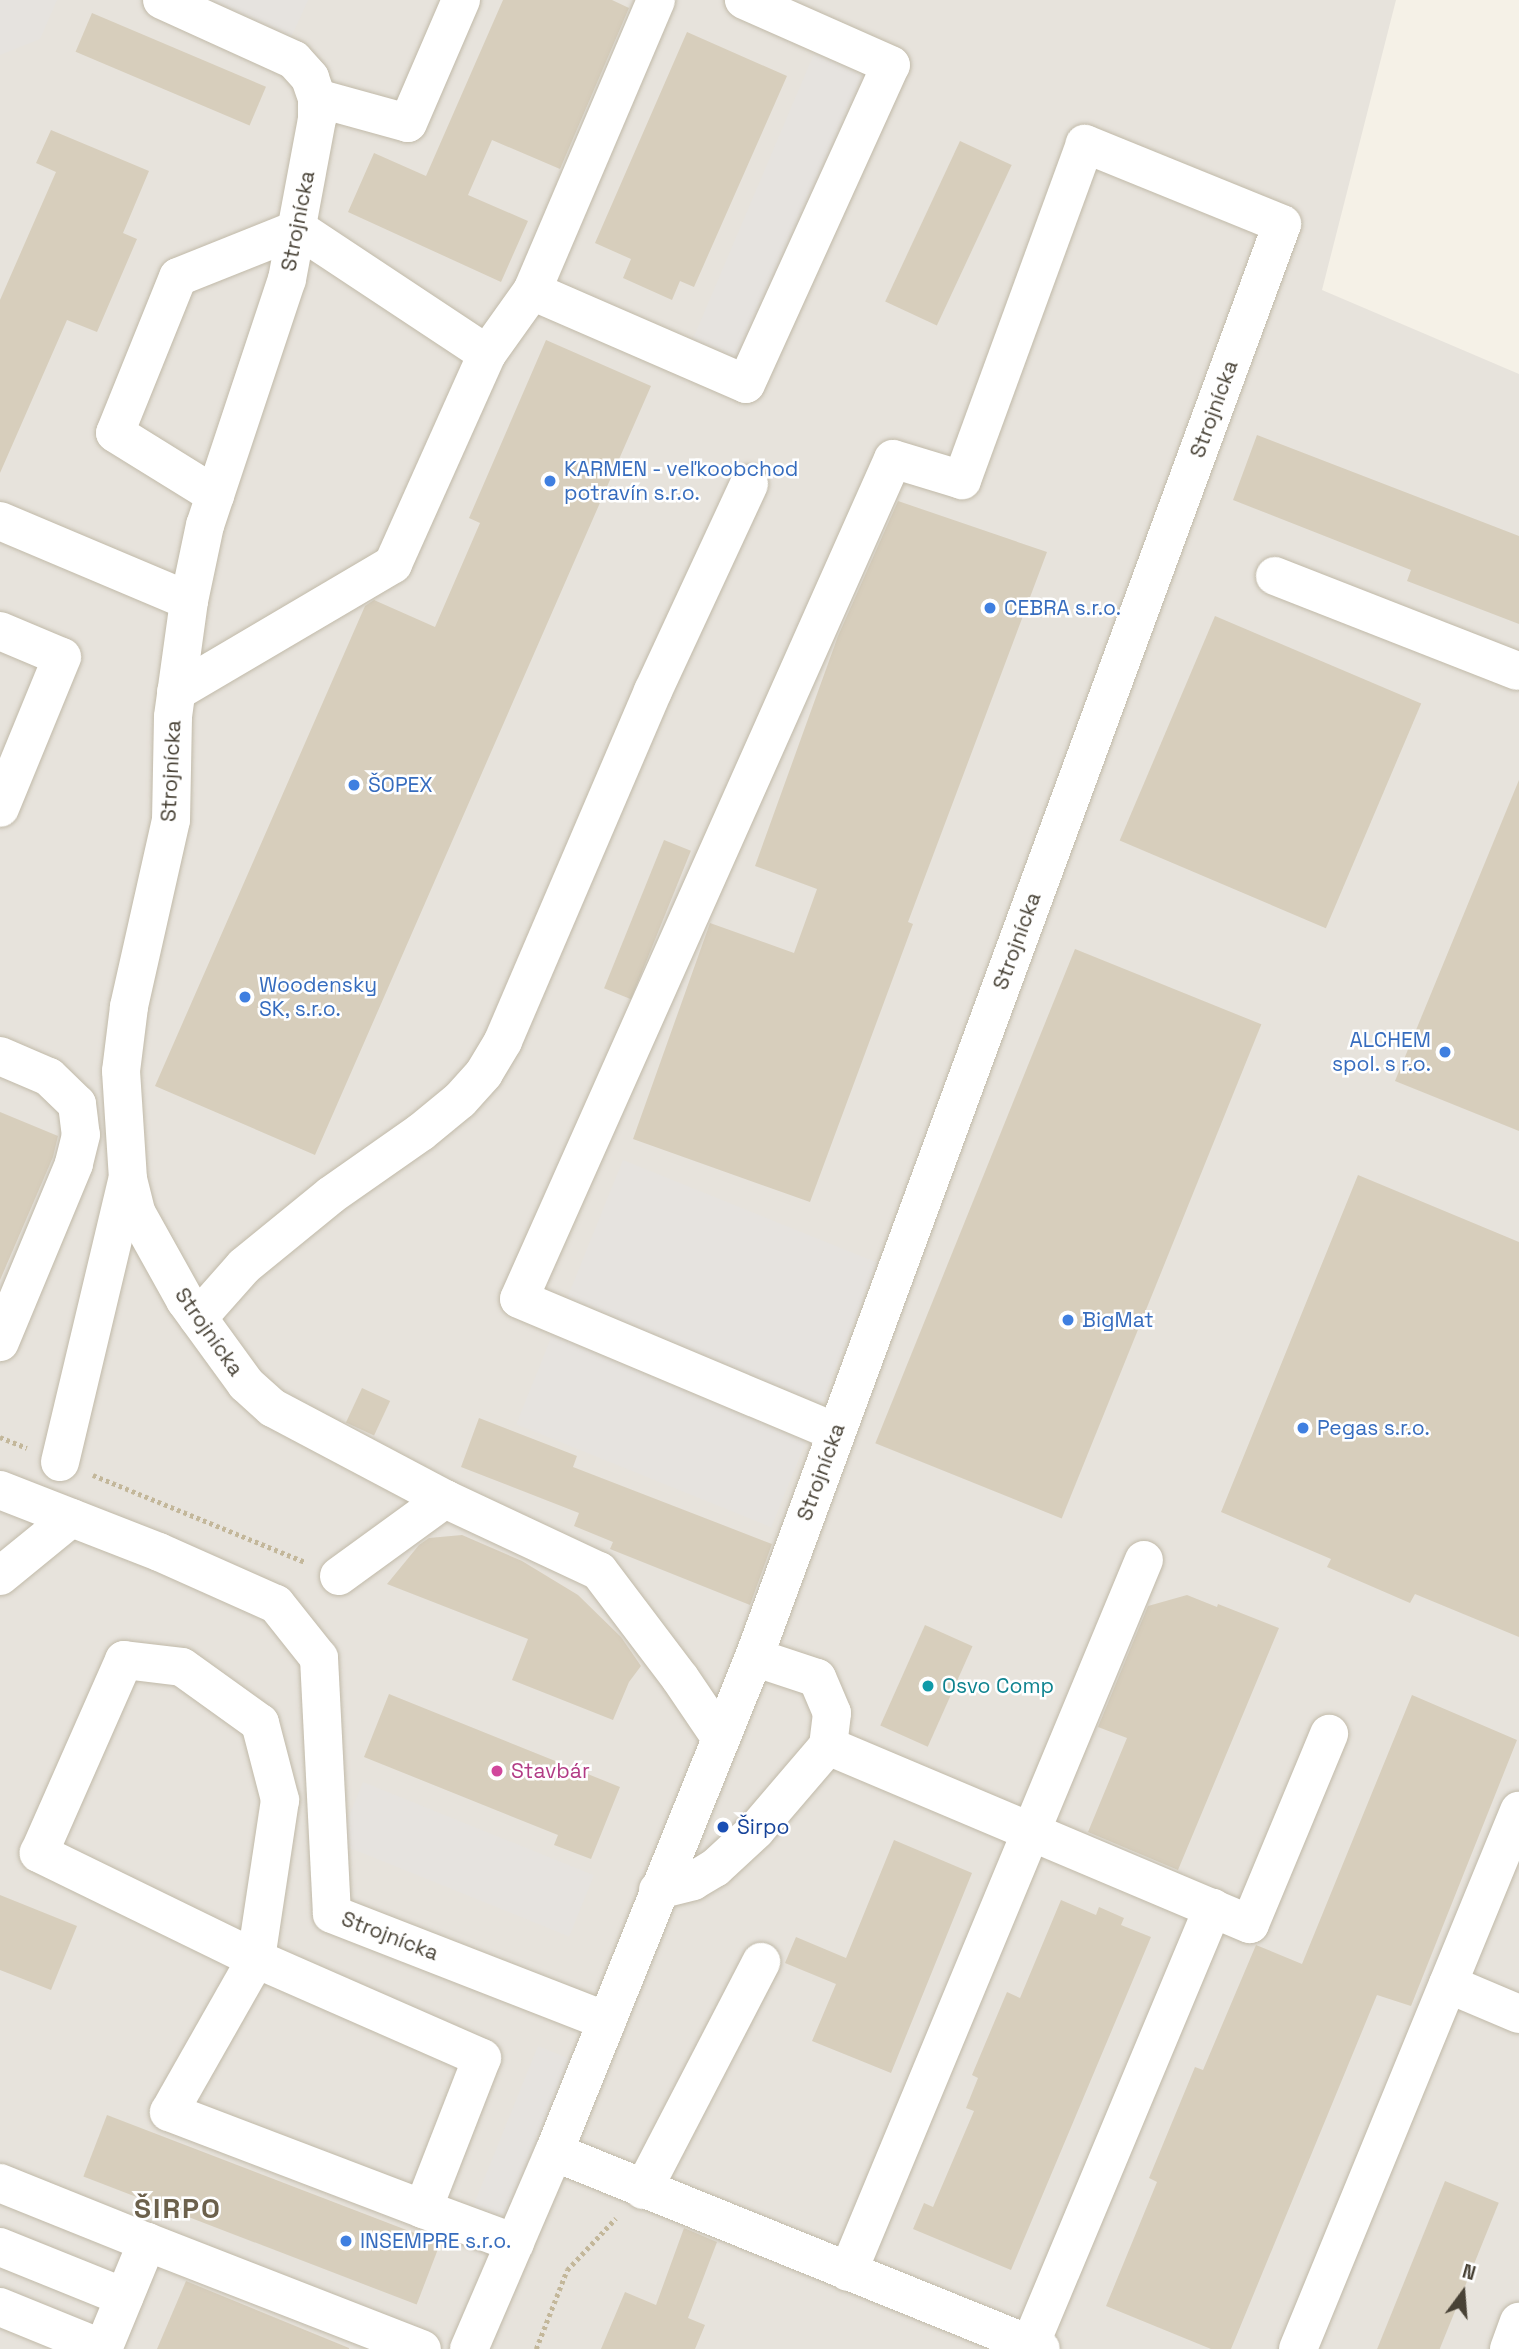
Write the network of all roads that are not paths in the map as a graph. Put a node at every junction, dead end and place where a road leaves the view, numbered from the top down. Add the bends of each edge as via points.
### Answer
1 (162, 0) edge
2 (461, 0) edge
3 (656, 0) edge
4 (744, 0) edge
5 (317, 98) junction
6 (298, 229) junction
7 (532, 290) junction
8 (487, 354) junction
9 (749, 484) dead end
10 (215, 495) junction
11 (0, 521) edge
12 (1275, 576) dead end
13 (189, 601) junction
14 (0, 631) edge
15 (1517, 671) dead end
16 (176, 692) junction
17 (0, 808) edge
18 (0, 1056) edge
19 (128, 1179) junction
20 (198, 1318) junction
21 (0, 1342) edge
22 (835, 1432) junction
23 (60, 1462) road end
24 (0, 1490) edge
25 (445, 1499) junction
26 (71, 1518) junction
27 (1144, 1560) dead end
28 (0, 1576) edge
29 (339, 1576) road end
30 (754, 1657) junction
31 (1329, 1734) dead end
32 (720, 1737) junction
33 (828, 1746) junction
34 (1519, 1811) edge
35 (1032, 1832) junction
36 (658, 1890) junction
37 (1213, 1908) junction
38 (257, 1959) junction
39 (761, 1962) dead end
40 (1448, 1983) junction
41 (1519, 2014) edge
42 (607, 2021) junction
43 (554, 2152) junction
44 (0, 2183) edge
45 (643, 2190) junction
46 (423, 2208) junction
47 (147, 2242) junction
48 (515, 2243) junction
49 (0, 2247) edge
50 (848, 2272) junction
51 (124, 2297) junction
52 (0, 2307) edge
53 (1519, 2322) edge
54 (375, 2341) edge
55 (1035, 2347) edge
56 (103, 2349) edge
57 (422, 2349) edge
58 (469, 2349) edge
59 (1298, 2349) edge
60 (1509, 2349) edge

1 - 5 street via 294,60 310,78
2 - 5 street via 408,123
3 - 7 street
4 - 7 street via 891,65 746,384
5 - 6 street, Strojnícka
6 - 8 street
6 - 10 street, Strojnícka via 278,306
6 - 10 street via 178,277 115,433
7 - 8 street
8 - 16 street via 393,565
9 - 20 street via 648,703 503,1041 484,1073 421,1132 331,1195 244,1266
10 - 13 street, Strojnícka
11 - 13 street
12 - 15 street
13 - 16 street, Strojnícka
14 - 17 street via 62,657
16 - 19 street, Strojnícka via 171,820 129,1007 121,1071
18 - 21 street via 50,1077 77,1104 81,1135 74,1164
19 - 20 street, Strojnícka via 136,1212
19 - 23 street
20 - 25 street, Strojnícka via 232,1367 273,1408
22 - 22 street, Strojnícka via 1282,224 1086,144 962,480 893,459 519,1299
22 - 30 street, Strojnícka
24 - 26 street, Strojnícka
25 - 29 street
25 - 32 street, Strojnícka via 599,1572
26 - 28 street
26 - 42 street, Strojnícka via 276,1604 320,1658 332,1914
27 - 35 street
30 - 32 street, Strojnícka
30 - 33 street via 817,1678 832,1713
31 - 37 street via 1250,1924
32 - 36 street, Strojnícka
33 - 35 street
33 - 36 street via 756,1830 715,1868 693,1881
34 - 40 street
35 - 37 street
35 - 50 street
36 - 42 street, Strojnícka
37 - 55 street
38 - 38 street via 280,1800 260,1723 182,1667 124,1660 38,1853
38 - 46 street via 482,2058
38 - 46 street via 169,2112
39 - 45 street
40 - 41 street
40 - 59 street
42 - 43 street, Strojnícka
43 - 45 street
43 - 48 street, Strojnícka
44 - 47 street
45 - 50 street
46 - 48 street
47 - 51 street
47 - 54 street
48 - 58 street, Strojnícka
49 - 51 street
50 - 55 street
51 - 56 street
52 - 56 street
53 - 60 street
54 - 57 street

